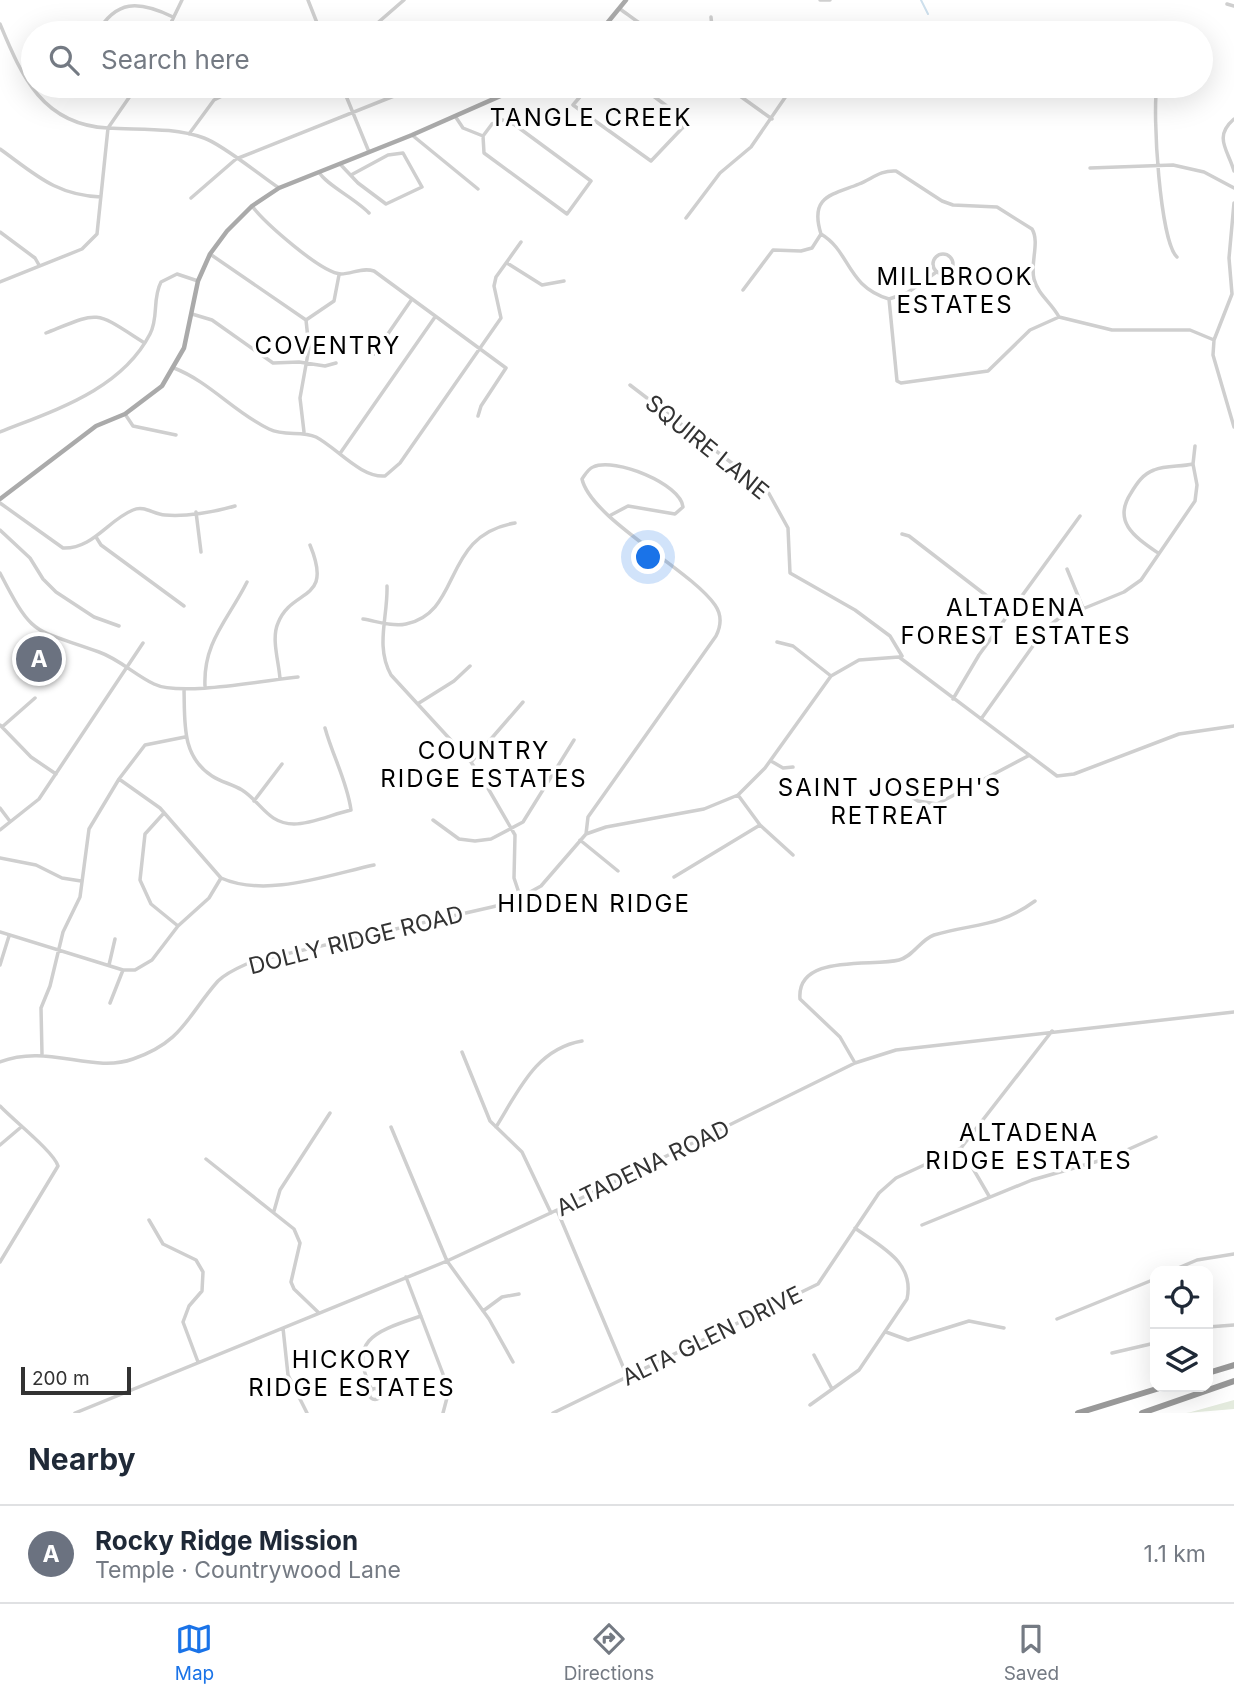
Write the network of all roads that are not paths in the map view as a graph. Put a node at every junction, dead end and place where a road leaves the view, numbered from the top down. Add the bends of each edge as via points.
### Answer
1 (182, 0) edge
2 (308, 0) edge
3 (404, 0) edge
4 (626, 0) edge
5 (820, 0) edge
6 (830, 0) edge
7 (1227, 5) dead end
8 (1234, 6) edge
9 (620, 9) junction
10 (173, 17) junction
11 (711, 17) dead end
12 (104, 21) edge
13 (171, 21) edge
14 (316, 21) edge
15 (380, 21) edge
16 (610, 21) edge
17 (638, 21) edge
18 (711, 21) edge
19 (0, 24) edge
20 (21, 68) edge
21 (42, 98) edge
22 (129, 98) edge
23 (218, 98) edge
24 (347, 98) edge
25 (387, 98) edge
26 (496, 98) edge
27 (575, 98) edge
28 (656, 98) edge
29 (743, 98) edge
30 (785, 98) edge
31 (1154, 98) edge
32 (352, 111) junction
33 (455, 116) junction
34 (772, 119) junction
35 (1234, 119) edge
36 (108, 128) junction
37 (189, 134) junction
38 (412, 135) junction
39 (483, 136) junction
40 (0, 149) edge
41 (369, 152) junction
42 (236, 159) junction
43 (1231, 159) edge
44 (340, 164) junction
45 (1160, 166) junction
46 (1090, 168) dead end
47 (1234, 171) edge
48 (319, 172) junction
49 (351, 175) junction
50 (279, 188) junction
51 (1234, 188) edge
52 (478, 190) dead end
53 (101, 197) junction
54 (191, 198) dead end
55 (1234, 203) edge
56 (252, 206) junction
57 (369, 213) dead end
58 (686, 218) dead end
59 (0, 232) edge
60 (821, 234) junction
61 (521, 242) dead end
62 (210, 254) junction
63 (1177, 257) dead end
64 (507, 263) junction
65 (39, 265) junction
66 (935, 273) junction
67 (339, 274) junction
68 (198, 281) junction
69 (564, 281) dead end
70 (0, 282) edge
71 (743, 290) dead end
72 (412, 299) junction
73 (889, 299) junction
74 (192, 314) junction
75 (435, 317) junction
76 (1059, 317) junction
77 (306, 320) junction
78 (46, 333) dead end
79 (1214, 340) junction
80 (143, 342) junction
81 (480, 348) junction
82 (374, 354) dead end
83 (305, 363) junction
84 (336, 363) dead end
85 (174, 368) junction
86 (630, 385) dead end
87 (125, 414) junction
88 (478, 416) dead end
89 (1234, 427) edge
90 (0, 432) edge
91 (304, 432) junction
92 (176, 435) dead end
93 (1195, 446) dead end
94 (341, 452) junction
95 (1193, 464) junction
96 (0, 501) edge
97 (235, 506) dead end
98 (196, 512) junction
99 (611, 515) junction
100 (1080, 516) dead end
101 (515, 523) dead end
102 (0, 530) edge
103 (902, 534) dead end
104 (96, 537) junction
105 (310, 545) dead end
106 (201, 552) dead end
107 (1158, 553) junction
108 (1067, 569) dead end
109 (0, 573) edge
110 (247, 582) dead end
111 (2, 583) edge
112 (387, 586) dead end
113 (184, 606) dead end
114 (1083, 608) junction
115 (1009, 613) junction
116 (363, 619) dead end
117 (385, 623) junction
118 (119, 626) dead end
119 (777, 642) dead end
120 (143, 643) dead end
121 (904, 661) junction
122 (470, 666) dead end
123 (127, 667) junction
124 (831, 676) junction
125 (298, 677) dead end
126 (281, 679) junction
127 (205, 686) junction
128 (184, 689) junction
129 (35, 698) dead end
130 (953, 699) junction
131 (523, 702) dead end
132 (419, 703) junction
133 (981, 719) junction
134 (1, 726) edge
135 (1234, 726) edge
136 (325, 728) dead end
137 (185, 737) junction
138 (574, 740) dead end
139 (1028, 756) junction
140 (771, 761) junction
141 (471, 762) junction
142 (282, 764) dead end
143 (793, 767) dead end
144 (57, 774) junction
145 (119, 779) junction
146 (899, 789) dead end
147 (738, 795) junction
148 (254, 802) junction
149 (0, 808) edge
150 (164, 813) junction
151 (9, 820) junction
152 (433, 820) dead end
153 (760, 825) junction
154 (511, 828) junction
155 (0, 830) edge
156 (586, 834) junction
157 (580, 840) junction
158 (793, 855) dead end
159 (0, 858) edge
160 (374, 865) dead end
161 (618, 871) dead end
162 (674, 877) dead end
163 (221, 878) junction
164 (81, 881) junction
165 (520, 896) junction
166 (1035, 901) dead end
167 (178, 926) junction
168 (0, 932) edge
169 (9, 936) junction
170 (115, 939) dead end
171 (57, 949) junction
172 (0, 965) edge
173 (108, 965) junction
174 (123, 970) junction
175 (110, 1003) dead end
176 (1234, 1012) edge
177 (1052, 1031) junction
178 (582, 1041) dead end
179 (462, 1052) dead end
180 (42, 1054) junction
181 (0, 1062) edge
182 (855, 1063) junction
183 (0, 1105) edge
184 (330, 1113) dead end
185 (391, 1127) dead end
186 (496, 1127) junction
187 (20, 1128) junction
188 (1156, 1137) dead end
189 (0, 1145) edge
190 (961, 1148) junction
191 (206, 1159) dead end
192 (989, 1196) junction
193 (557, 1210) junction
194 (274, 1212) junction
195 (551, 1213) junction
196 (149, 1220) dead end
197 (922, 1225) dead end
198 (855, 1228) junction
199 (1234, 1254) edge
200 (447, 1261) junction
201 (0, 1262) edge
202 (1183, 1266) edge
203 (406, 1278) junction
204 (1150, 1281) edge
205 (519, 1294) dead end
206 (483, 1311) junction
207 (319, 1313) junction
208 (421, 1316) junction
209 (1057, 1319) dead end
210 (1234, 1325) edge
211 (1213, 1327) edge
212 (283, 1328) junction
213 (1004, 1328) dead end
214 (886, 1332) junction
215 (1150, 1344) edge
216 (1112, 1353) dead end
217 (814, 1355) dead end
218 (198, 1362) junction
219 (513, 1362) dead end
220 (1234, 1365) edge
221 (1213, 1371) edge
222 (627, 1377) junction
223 (1234, 1381) edge
224 (832, 1389) junction
225 (372, 1390) dead end
226 (1150, 1391) edge
227 (810, 1405) dead end
228 (75, 1413) edge
229 (307, 1413) edge
230 (443, 1413) edge
231 (553, 1413) edge
232 (1078, 1413) edge
233 (1142, 1413) edge

1 - 10 street
2 - 14 street
3 - 15 street
4 - 9 main road
5 - 6 street
7 - 8 street
9 - 16 main road
9 - 17 street
10 - 12 street via 143,3 125,2 109,11
10 - 13 street
11 - 18 street
19 - 20 street
21 - 36 street via 61,117
22 - 36 street
23 - 37 street
24 - 32 street
25 - 32 street
26 - 33 main road
27 - 28 street via 575,107 651,161 688,122
29 - 34 street
30 - 34 street
31 - 45 street
32 - 41 street
32 - 42 street
33 - 38 main road
33 - 39 street via 463,128
34 - 58 street via 747,151 720,173
35 - 43 street via 1222,138
36 - 37 street
36 - 53 street
37 - 42 street via 206,138
38 - 41 main road
38 - 52 street
39 - 39 street via 495,122 510,121 591,181 567,214 489,158 482,149
40 - 53 street via 56,189
41 - 44 main road
42 - 50 street
42 - 54 street
43 - 47 street
44 - 48 main road
44 - 49 street
45 - 46 street
45 - 51 street via 1193,168
45 - 63 street via 1166,234
48 - 50 main road
48 - 57 street
49 - 49 street via 386,204 422,187 403,153 388,155
50 - 56 main road
53 - 65 street via 100,227 91,243
55 - 79 street via 1229,258 1232,294
56 - 62 main road
56 - 67 street via 273,229
59 - 65 street
60 - 71 street via 806,251 773,250
60 - 73 street via 863,287
60 - 76 street via 817,215 829,194 879,173 904,174 942,201 997,207 1032,229 1036,234 1034,281
61 - 64 street
62 - 68 main road
62 - 77 street
64 - 69 street via 542,285
64 - 81 street via 494,286 502,318
65 - 70 street
66 - 66 street via 936,259 951,256 953,267 944,274
66 - 73 street via 907,293
67 - 72 street via 369,269
67 - 77 street via 334,301
68 - 74 main road
68 - 80 street via 177,274 161,282 154,325
72 - 75 street
72 - 82 street
73 - 76 street via 897,381 912,384 981,374 1030,330
74 - 83 street via 212,320 272,363
74 - 85 main road
75 - 81 street
75 - 94 street
76 - 79 street via 1112,330 1190,330
77 - 83 street
78 - 80 street via 102,316
79 - 89 street via 1214,363
80 - 90 street via 135,356 93,392
81 - 88 street via 506,368
81 - 94 street via 391,473 371,474
83 - 84 street
83 - 91 street via 300,398
85 - 87 main road via 153,394
85 - 91 street via 192,375 268,429
86 - 121 street, SQUIRE LANE via 767,490 788,528 790,573 890,636
87 - 92 street via 133,426
87 - 96 main road via 96,426
91 - 94 street
93 - 95 street
95 - 107 street via 1195,501
95 - 107 street via 1152,470 1140,478 1124,503 1128,529
96 - 104 street via 63,548
97 - 98 street
98 - 104 street via 166,516 141,507
98 - 106 street
99 - 99 street via 582,479 598,466 641,471 683,502 682,510 675,514 628,506
99 - 156 street via 708,597 720,624 589,817
100 - 115 street
101 - 117 street via 470,543 452,580 429,611 407,624
102 - 118 street via 56,592 94,617
103 - 115 street
104 - 113 street
105 - 126 street via 317,579 276,628
107 - 114 street via 1133,587
108 - 114 street
109 - 111 street
110 - 127 street via 208,648
111 - 123 street via 31,625
112 - 117 street
114 - 133 street via 1045,629
115 - 130 street
116 - 117 street
117 - 132 street via 383,661
119 - 124 street via 793,646
120 - 123 street
121 - 124 street, DOLLY RIDGE ROAD via 871,657
121 - 130 street
122 - 132 street
123 - 128 street via 156,685
123 - 144 street
124 - 140 street, DOLLY RIDGE ROAD
125 - 126 street
126 - 127 street
127 - 128 street
128 - 137 street
129 - 134 street
130 - 133 street
131 - 141 street
132 - 141 street
133 - 139 street
134 - 144 street via 31,757
135 - 139 street via 1179,734 1064,777
136 - 148 street via 348,787 351,810 296,824 280,822
137 - 145 street via 145,746
137 - 148 street via 191,756 204,771 242,790
138 - 154 street via 532,811
139 - 146 street via 937,804 918,801
140 - 143 street via 783,768
140 - 147 street, DOLLY RIDGE ROAD
141 - 154 street
142 - 148 street
144 - 151 street via 39,799
145 - 150 street
145 - 164 street via 89,828
147 - 153 street
147 - 156 street, DOLLY RIDGE ROAD via 704,809
149 - 151 street
150 - 163 street
150 - 167 street via 145,834 141,880 151,904
151 - 155 street
152 - 154 street via 459,839 475,841 491,839
153 - 158 street
153 - 162 street
154 - 165 street via 517,843 514,878
156 - 157 street, DOLLY RIDGE ROAD
157 - 161 street
157 - 165 street, DOLLY RIDGE ROAD via 541,886
159 - 164 street
160 - 163 street via 263,888
163 - 167 street via 209,898
164 - 171 street via 80,897
165 - 180 street, DOLLY RIDGE ROAD via 492,907 251,962 220,979 183,1030 130,1061
166 - 182 street via 1000,922 932,936 900,960 814,971 800,989 800,999 840,1037
167 - 174 street via 147,964
168 - 169 street
169 - 171 street
169 - 172 street
170 - 173 street
171 - 173 street
171 - 180 street via 41,1008
173 - 174 street
174 - 175 street
176 - 177 street, ALTADENA ROAD
177 - 182 street, ALTADENA ROAD via 896,1050
177 - 190 street, ALTA GLEN DRIVE
178 - 186 street via 562,1045 535,1064
179 - 186 street
180 - 181 street, DOLLY RIDGE ROAD
182 - 193 street, ALTADENA ROAD
183 - 187 street
184 - 194 street via 280,1191
185 - 200 street
186 - 195 street via 522,1152
187 - 189 street
187 - 201 street via 53,1155 58,1166
188 - 192 street via 1109,1158
190 - 192 street
190 - 198 street, ALTA GLEN DRIVE via 888,1183
191 - 194 street
192 - 197 street
193 - 195 street, ALTADENA ROAD
193 - 222 street
194 - 207 street via 294,1229 300,1243 291,1274 294,1289
195 - 200 street, ALTADENA ROAD
196 - 218 street via 163,1244 196,1261 203,1272 202,1291 183,1322
198 - 214 street via 898,1259 908,1276 907,1299
198 - 222 street, ALTA GLEN DRIVE via 818,1284
199 - 202 street
200 - 203 street, ALTADENA ROAD
200 - 206 street
203 - 207 street, ALTADENA ROAD
203 - 208 street
204 - 209 street
205 - 206 street via 502,1297
206 - 219 street
207 - 212 street, ALTADENA ROAD
208 - 225 street via 384,1330 366,1343 361,1362
208 - 230 street via 446,1382
210 - 211 street
212 - 218 street, ALTADENA ROAD
212 - 229 street via 288,1375
213 - 214 street via 970,1321 908,1340
214 - 224 street via 859,1370
215 - 216 street
217 - 224 street
218 - 228 street, ALTADENA ROAD
220 - 221 highway
222 - 231 street, ALTA GLEN DRIVE
223 - 233 highway
224 - 227 street
226 - 232 highway

